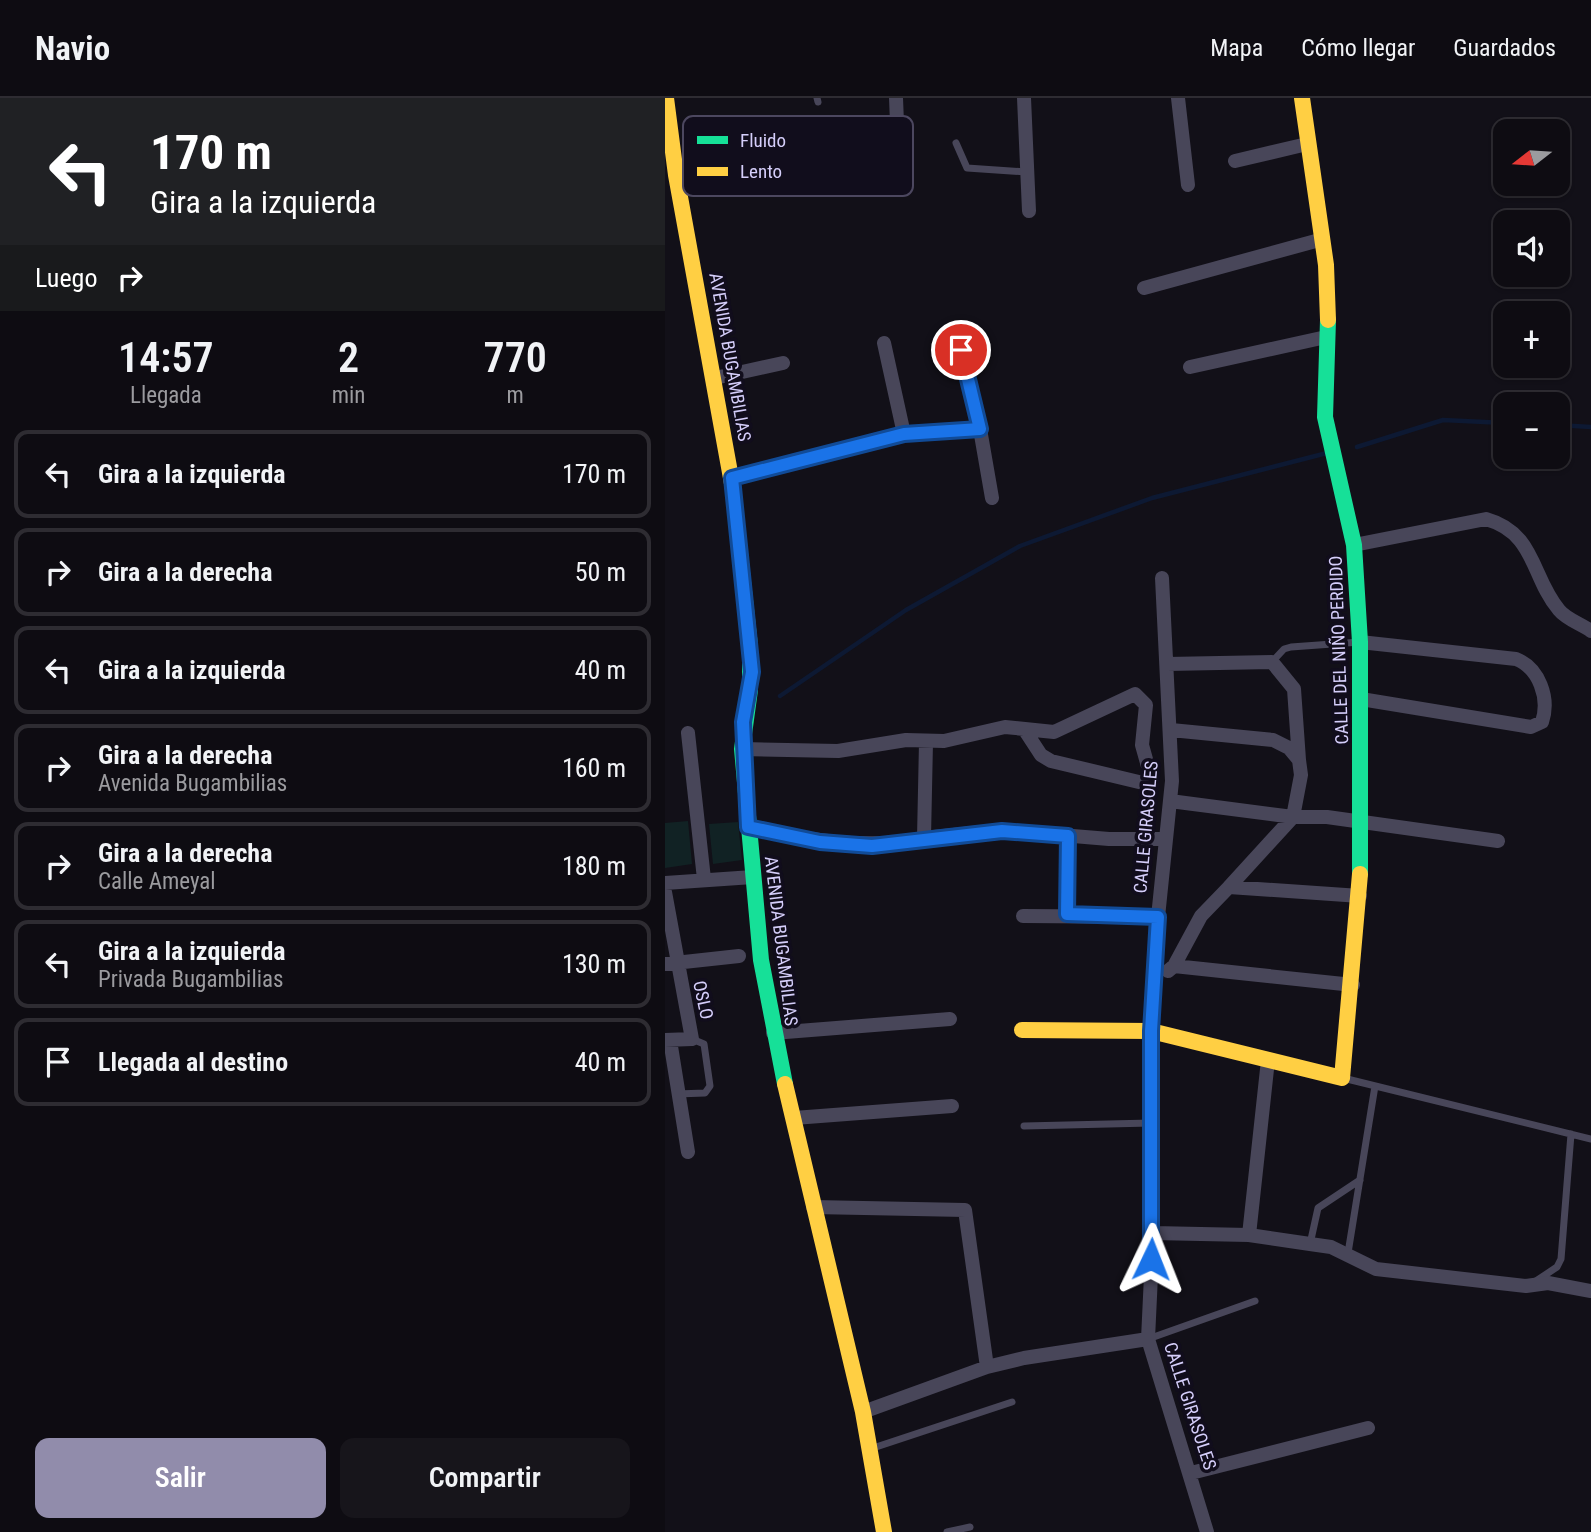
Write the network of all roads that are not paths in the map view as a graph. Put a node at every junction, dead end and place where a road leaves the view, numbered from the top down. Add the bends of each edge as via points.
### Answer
1 (666, 98) edge
2 (896, 98) edge
3 (1024, 98) edge
4 (1178, 98) edge
5 (1302, 98) edge
6 (896, 116) edge
7 (956, 144) dead end
8 (1307, 144) junction
9 (1235, 161) dead end
10 (1027, 172) junction
11 (683, 174) edge
12 (676, 175) junction
13 (1188, 185) dead end
14 (1029, 211) dead end
15 (1323, 239) junction
16 (1144, 288) dead end
17 (1326, 337) junction
18 (884, 343) dead end
19 (961, 350) dead end
20 (783, 363) dead end
21 (1190, 367) dead end
22 (715, 378) junction
23 (980, 429) junction
24 (904, 434) junction
25 (732, 478) junction
26 (992, 498) dead end
27 (1354, 545) junction
28 (1162, 578) dead end
29 (1591, 631) edge
30 (1360, 642) junction
31 (1272, 662) junction
32 (1167, 664) junction
33 (1361, 699) junction
34 (1024, 729) junction
35 (1171, 730) junction
36 (688, 733) dead end
37 (926, 742) junction
38 (742, 750) junction
39 (1299, 760) junction
40 (1170, 801) junction
41 (1293, 817) junction
42 (1363, 822) junction
43 (748, 827) junction
44 (1068, 836) junction
45 (924, 838) junction
46 (1164, 839) junction
47 (1498, 841) dead end
48 (753, 877) junction
49 (704, 878) junction
50 (665, 883) edge
51 (1229, 887) junction
52 (665, 892) edge
53 (1360, 896) junction
54 (1067, 914) junction
55 (1023, 916) dead end
56 (1158, 917) junction
57 (739, 956) dead end
58 (670, 963) edge
59 (1174, 966) junction
60 (1156, 981) junction
61 (1353, 985) junction
62 (950, 1019) dead end
63 (1022, 1030) dead end
64 (1151, 1031) junction
65 (773, 1033) junction
66 (692, 1039) junction
67 (667, 1040) edge
68 (1268, 1060) junction
69 (1342, 1078) junction
70 (1375, 1086) junction
71 (677, 1094) junction
72 (952, 1107) dead end
73 (794, 1118) junction
74 (1152, 1123) junction
75 (1024, 1126) dead end
76 (1571, 1133) junction
77 (1591, 1139) edge
78 (688, 1152) dead end
79 (1360, 1180) junction
80 (813, 1207) junction
81 (1153, 1233) junction
82 (1249, 1236) junction
83 (1310, 1244) junction
84 (1348, 1253) junction
85 (1526, 1286) junction
86 (1591, 1291) edge
87 (1255, 1301) dead end
88 (1148, 1339) junction
89 (987, 1367) junction
90 (1012, 1402) dead end
91 (863, 1412) junction
92 (1368, 1428) dead end
93 (870, 1449) junction
94 (1191, 1473) junction
95 (970, 1527) dead end
96 (884, 1532) edge
97 (947, 1532) edge
98 (1207, 1532) edge

1 - 12 street, AVENIDA BUGAMBILIAS
2 - 6 street
3 - 10 street
4 - 13 street
5 - 8 street, CALLE DEL NIÑO PERDIDO
7 - 10 lane via 967,168
8 - 9 street
8 - 15 street, CALLE DEL NIÑO PERDIDO
10 - 14 street
11 - 12 street
12 - 22 street, AVENIDA BUGAMBILIAS
15 - 16 street
15 - 17 street, CALLE DEL NIÑO PERDIDO
17 - 21 street
17 - 27 street, CALLE DEL NIÑO PERDIDO via 1325,417
18 - 24 street
19 - 23 lane
20 - 22 street
22 - 25 street, AVENIDA BUGAMBILIAS
23 - 24 street
23 - 26 street
24 - 25 street
25 - 38 street, AVENIDA BUGAMBILIAS via 752,672
27 - 29 street via 1486,519 1504,524 1528,551 1561,613
27 - 30 street, CALLE DEL NIÑO PERDIDO
28 - 32 street, CALLE GIRASOLES
30 - 31 lane via 1291,647
30 - 33 street, CALLE DEL NIÑO PERDIDO
30 - 33 street via 1516,659 1534,670 1545,712 1542,722 1531,727
31 - 32 street
31 - 39 street via 1294,689
32 - 35 street, CALLE GIRASOLES
33 - 42 street, CALLE DEL NIÑO PERDIDO
34 - 34 street via 1041,755 1052,761 1143,783 1147,779 1142,745 1146,705 1135,694 1054,732
34 - 37 street via 1005,727
35 - 39 street via 1273,740
35 - 40 street, CALLE GIRASOLES
36 - 49 street
37 - 38 street via 906,740 838,751
37 - 45 street
38 - 43 street, AVENIDA BUGAMBILIAS
39 - 41 street via 1301,775
40 - 41 street
40 - 46 street, CALLE GIRASOLES
41 - 42 street
41 - 51 street
42 - 47 street
42 - 53 street, CALLE DEL NIÑO PERDIDO
43 - 45 street via 820,842 872,846
43 - 48 street, AVENIDA BUGAMBILIAS
44 - 45 street via 1002,831
44 - 46 street
44 - 54 lane
46 - 56 street, CALLE GIRASOLES
48 - 49 street
48 - 65 street, AVENIDA BUGAMBILIAS
49 - 50 street
51 - 53 street
51 - 59 street via 1201,916
52 - 58 street
53 - 61 street, CALLE DEL NIÑO PERDIDO
54 - 55 street
54 - 56 street
56 - 60 street, CALLE GIRASOLES
57 - 58 street, OSLO
58 - 66 street, OSLO
59 - 60 street
59 - 61 street
60 - 64 street, CALLE GIRASOLES
61 - 69 street, CALLE DEL NIÑO PERDIDO
62 - 65 street
63 - 64 street
64 - 68 street
64 - 74 street, CALLE GIRASOLES
65 - 73 street, AVENIDA BUGAMBILIAS
66 - 67 street, OSLO
66 - 71 lane via 704,1044 710,1086 705,1093
67 - 71 street
68 - 69 street
68 - 82 street
69 - 70 lane
70 - 76 lane
70 - 79 lane
71 - 78 street
72 - 73 street
73 - 80 street, AVENIDA BUGAMBILIAS
74 - 75 lane
74 - 81 street, CALLE GIRASOLES
76 - 77 lane
76 - 85 lane via 1561,1259 1549,1273
79 - 83 lane via 1318,1209
79 - 84 lane
80 - 89 street via 965,1210
80 - 91 street, AVENIDA BUGAMBILIAS
81 - 82 street
81 - 88 street, CALLE GIRASOLES
82 - 83 street
83 - 84 street
84 - 85 street via 1376,1269
85 - 86 street via 1548,1283
87 - 88 lane
88 - 89 street
88 - 94 street, CALLE GIRASOLES
89 - 91 street
90 - 93 lane
91 - 93 street, AVENIDA BUGAMBILIAS
92 - 94 street
93 - 96 street, AVENIDA BUGAMBILIAS
94 - 98 street, CALLE GIRASOLES
95 - 97 lane

